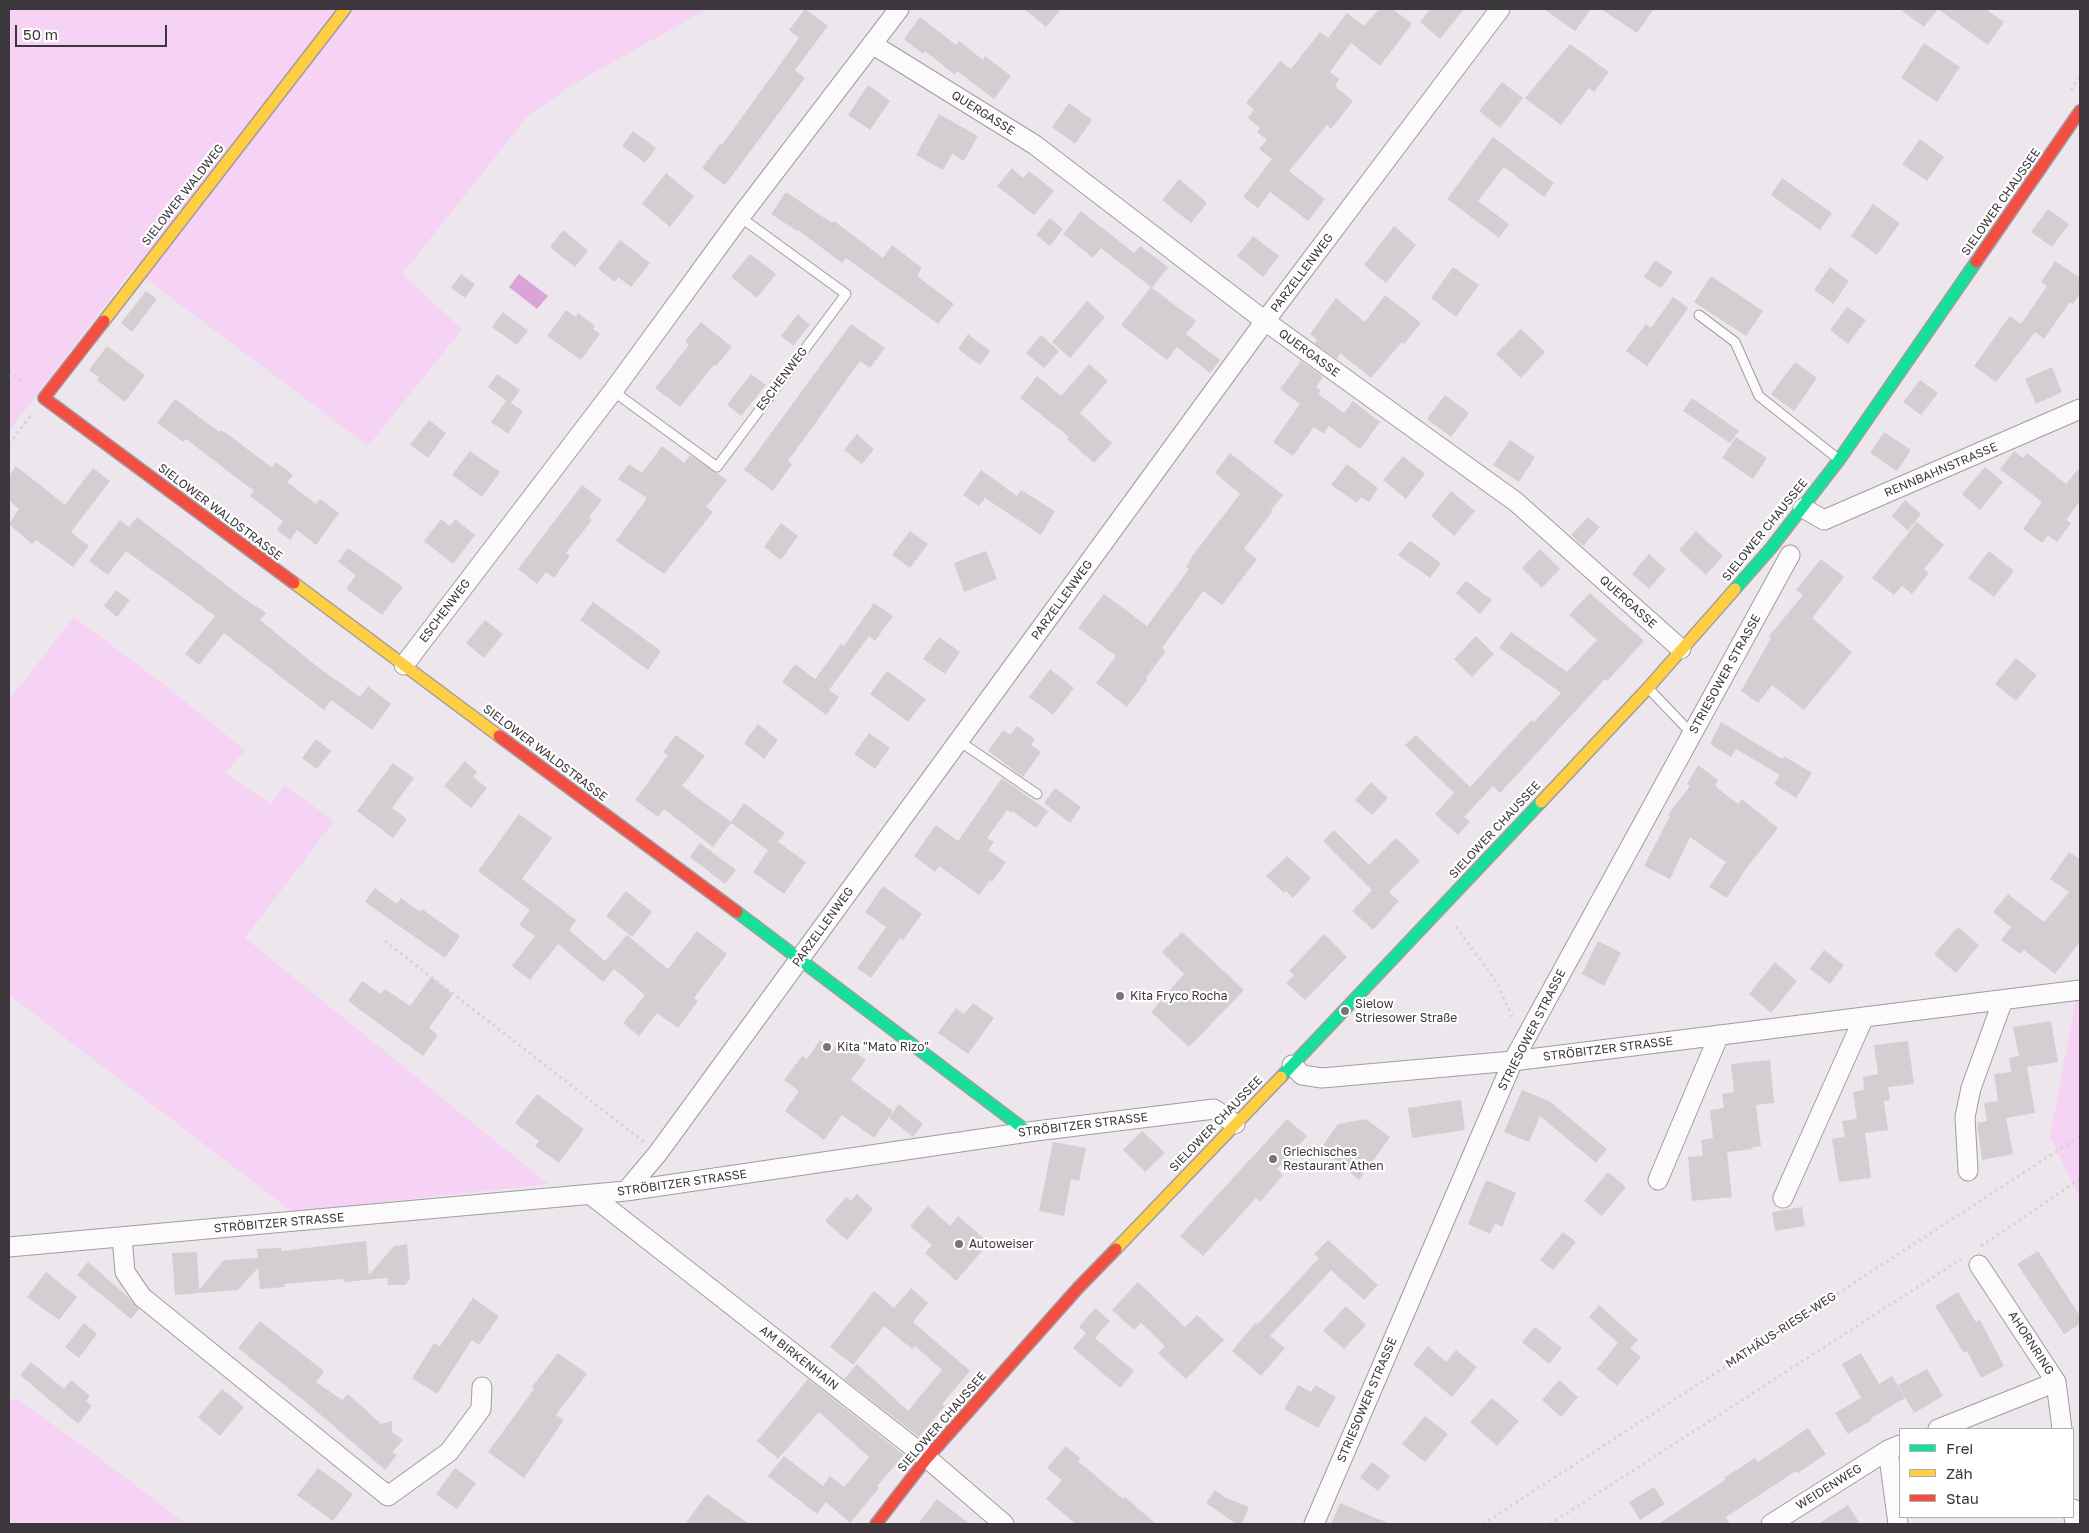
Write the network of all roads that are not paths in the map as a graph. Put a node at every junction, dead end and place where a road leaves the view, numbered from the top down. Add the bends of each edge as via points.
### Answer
1 (344, 9) edge
2 (899, 9) edge
3 (1500, 9) edge
4 (872, 44) junction
5 (2080, 111) edge
6 (740, 217) junction
7 (1699, 315) dead end
8 (1265, 321) junction
9 (613, 390) junction
10 (44, 398) joint
11 (2080, 410) edge
12 (1839, 460) junction
13 (1803, 508) junction
14 (1790, 555) dead end
15 (1681, 649) junction
16 (404, 665) junction
17 (1648, 688) junction
18 (1692, 734) junction
19 (960, 741) junction
20 (1038, 794) dead end
21 (800, 959) junction
22 (2080, 990) edge
23 (2003, 1000) junction
24 (1864, 1017) junction
25 (1719, 1035) junction
26 (1513, 1061) junction
27 (1292, 1065) junction
28 (1234, 1124) junction
29 (1028, 1132) junction
30 (1968, 1171) dead end
31 (1658, 1180) dead end
32 (626, 1192) junction
33 (591, 1195) junction
34 (1783, 1198) dead end
35 (122, 1237) junction
36 (9, 1247) edge
37 (1979, 1256) road end
38 (2056, 1382) junction
39 (482, 1388) dead end
40 (1941, 1428) edge
41 (2062, 1428) edge
42 (1894, 1447) edge
43 (927, 1458) junction
44 (876, 1524) edge
45 (1004, 1524) edge
46 (1314, 1524) edge
47 (1770, 1524) edge
48 (1898, 1524) edge

1 - 10 main road, SIELOWER WALDWEG
2 - 4 street, ESCHENWEG
3 - 8 street, PARZELLENWEG
4 - 6 street, ESCHENWEG
4 - 8 street, QUERGASSE via 1035,145
5 - 12 main road, SIELOWER CHAUSSEE
6 - 9 street, ESCHENWEG
6 - 9 lane, ESCHENWEG via 846,294 717,466
7 - 12 lane via 1735,342 1758,396
8 - 15 street, QUERGASSE via 1516,502
8 - 19 street, PARZELLENWEG
9 - 16 street, ESCHENWEG
10 - 16 main road, SIELOWER WALDSTRASSE
11 - 13 street, RENNBAHNSTRASSE via 1824,520
12 - 13 main road, SIELOWER CHAUSSEE
13 - 15 main road, SIELOWER CHAUSSEE
14 - 18 street, STRIESOWER STRASSE
15 - 17 main road, SIELOWER CHAUSSEE
16 - 21 main road, SIELOWER WALDSTRASSE
17 - 18 lane
17 - 27 main road, SIELOWER CHAUSSEE
18 - 26 street, STRIESOWER STRASSE
19 - 20 lane
19 - 21 street, PARZELLENWEG
21 - 29 main road, SIELOWER WALDSTRASSE
21 - 32 street, PARZELLENWEG
22 - 23 street, STRÖBITZER STRASSE
23 - 24 street, STRÖBITZER STRASSE
23 - 30 street via 1971,1088 1965,1117
24 - 25 street, STRÖBITZER STRASSE
24 - 34 street
25 - 26 street, STRÖBITZER STRASSE
25 - 31 street
26 - 27 street, STRÖBITZER STRASSE via 1322,1078 1302,1075
26 - 46 street, STRIESOWER STRASSE
27 - 28 main road, SIELOWER CHAUSSEE
28 - 29 street, STRÖBITZER STRASSE via 1214,1109
28 - 43 main road, SIELOWER CHAUSSEE via 1078,1288
29 - 32 street, STRÖBITZER STRASSE
32 - 33 street, STRÖBITZER STRASSE
33 - 35 street, STRÖBITZER STRASSE
33 - 43 street, AM BIRKENHAIN
35 - 36 street, STRÖBITZER STRASSE
35 - 39 street via 125,1272 142,1296 388,1496 449,1452 481,1409
37 - 38 street, AHORNRING
38 - 40 street
38 - 41 street, AHORNRING
42 - 47 street, WEIDENWEG
42 - 48 street, WEIDENWEG
43 - 44 main road, SIELOWER CHAUSSEE
43 - 45 street, AM BIRKENHAIN

